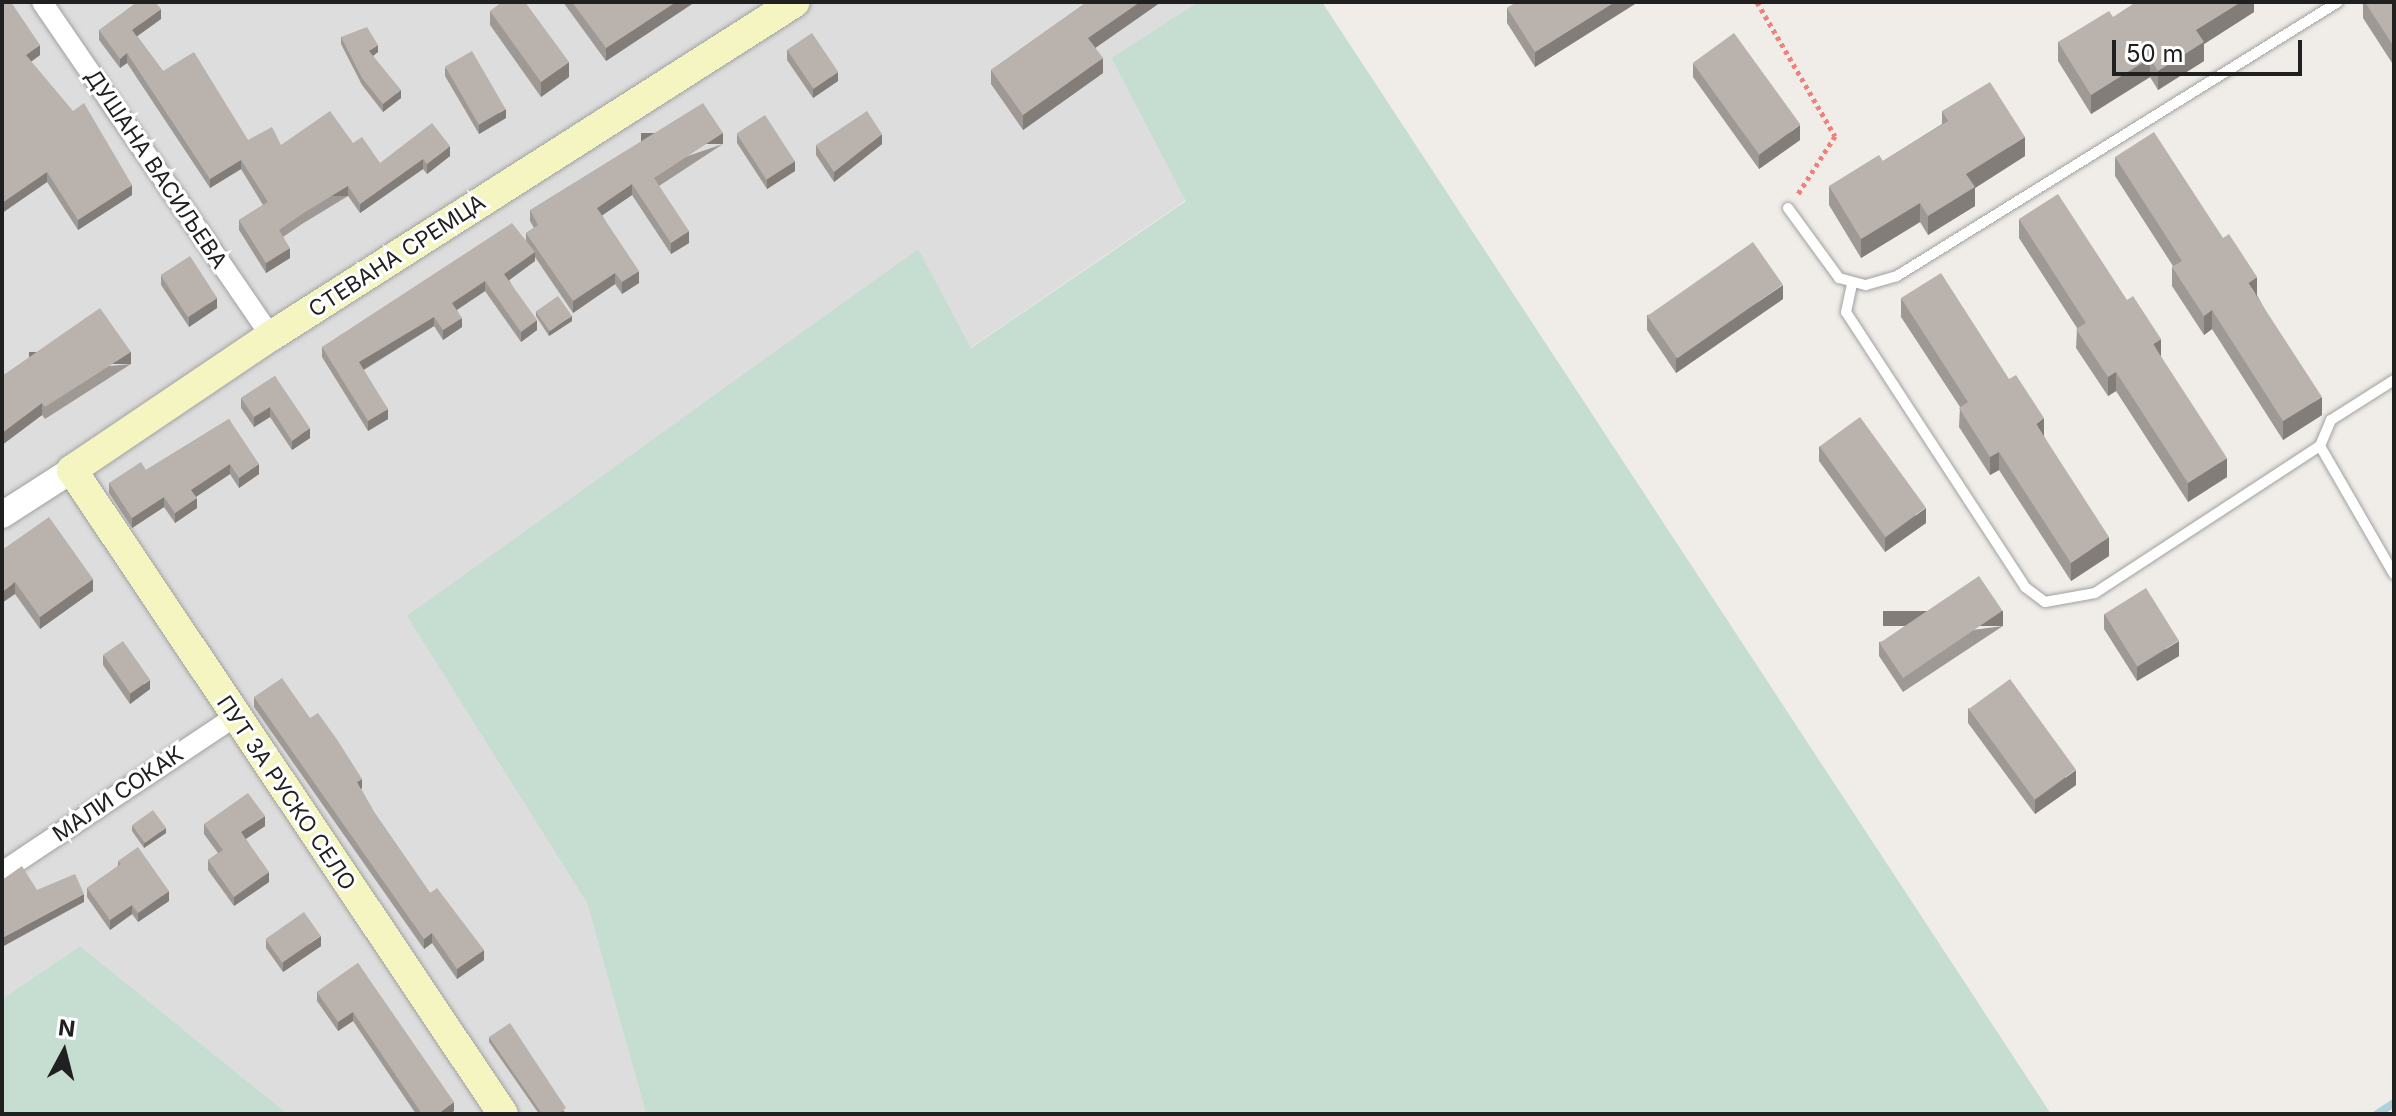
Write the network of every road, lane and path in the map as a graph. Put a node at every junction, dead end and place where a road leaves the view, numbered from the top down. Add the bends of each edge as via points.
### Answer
1 (42, 2) edge
2 (795, 2) edge
3 (1757, 2) edge
4 (2338, 2) edge
5 (1788, 208) joint
6 (1852, 284) junction
7 (271, 336) junction
8 (2394, 380) edge
9 (2320, 446) junction
10 (72, 470) junction
11 (2, 515) edge
12 (2394, 574) edge
13 (234, 717) junction
14 (2, 872) edge
15 (503, 1114) edge

1 - 7 street, ДУШАНА ВАСИЉЕВА
2 - 7 main road, СТЕВАНА СРЕМЦА
3 - 5 path via 1835,136
4 - 6 lane via 1897,276
5 - 6 lane via 1830,269
6 - 9 lane via 1846,312 2025,587 2045,602 2095,593
7 - 10 main road, СТЕВАНА СРЕМЦА
8 - 9 lane via 2331,420
9 - 12 lane
10 - 11 street, СТЕВАНА СРЕМЦА
10 - 13 main road, ПУТ ЗА РУСКО СЕЛО
13 - 14 street, МАЛИ СОКАК
13 - 15 main road, ПУТ ЗА РУСКО СЕЛО

